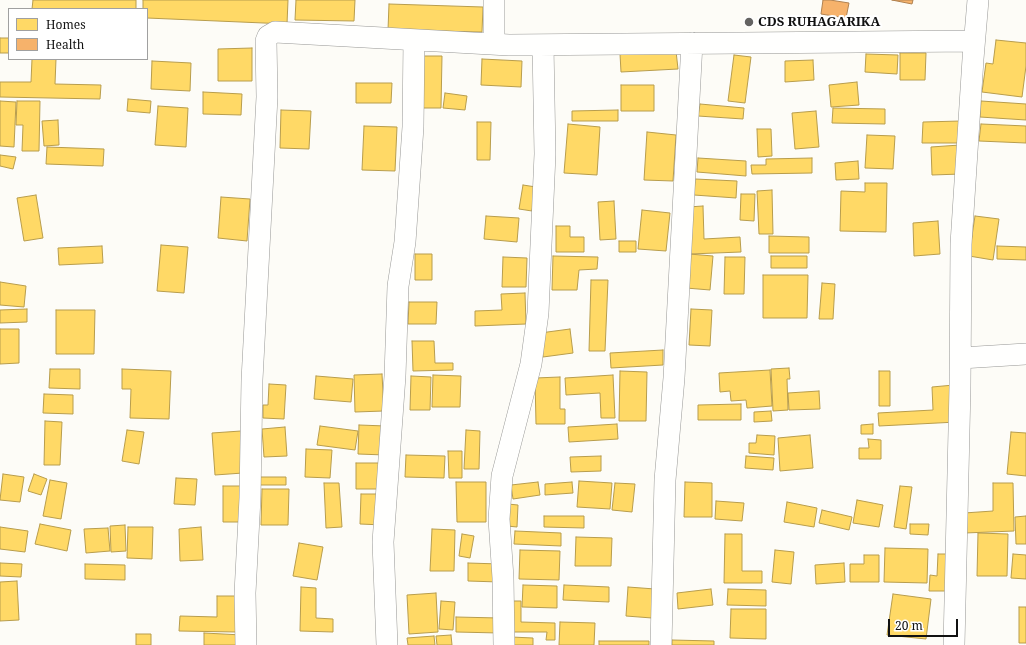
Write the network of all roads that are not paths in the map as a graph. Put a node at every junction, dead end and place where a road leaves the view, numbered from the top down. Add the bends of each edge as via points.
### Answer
1 (494, 0) edge
2 (978, 0) edge
3 (414, 40) junction
4 (974, 40) junction
5 (692, 43) junction
6 (494, 44) junction
7 (543, 45) junction
8 (1026, 354) edge
9 (960, 358) junction
10 (246, 645) edge
11 (387, 645) edge
12 (504, 645) edge
13 (661, 645) edge
14 (954, 645) edge

1 - 6 street
2 - 4 street
3 - 6 street
3 - 10 street via 275,32 268,36 266,41 267,97 252,380 245,593
3 - 11 street via 413,127 405,242 398,286 395,376 383,542
4 - 5 street
4 - 9 street via 961,244
5 - 7 street
5 - 13 street via 674,378 665,480
6 - 7 street
7 - 12 street via 545,154 538,313 531,364 502,476 499,519
8 - 9 street
9 - 14 street

